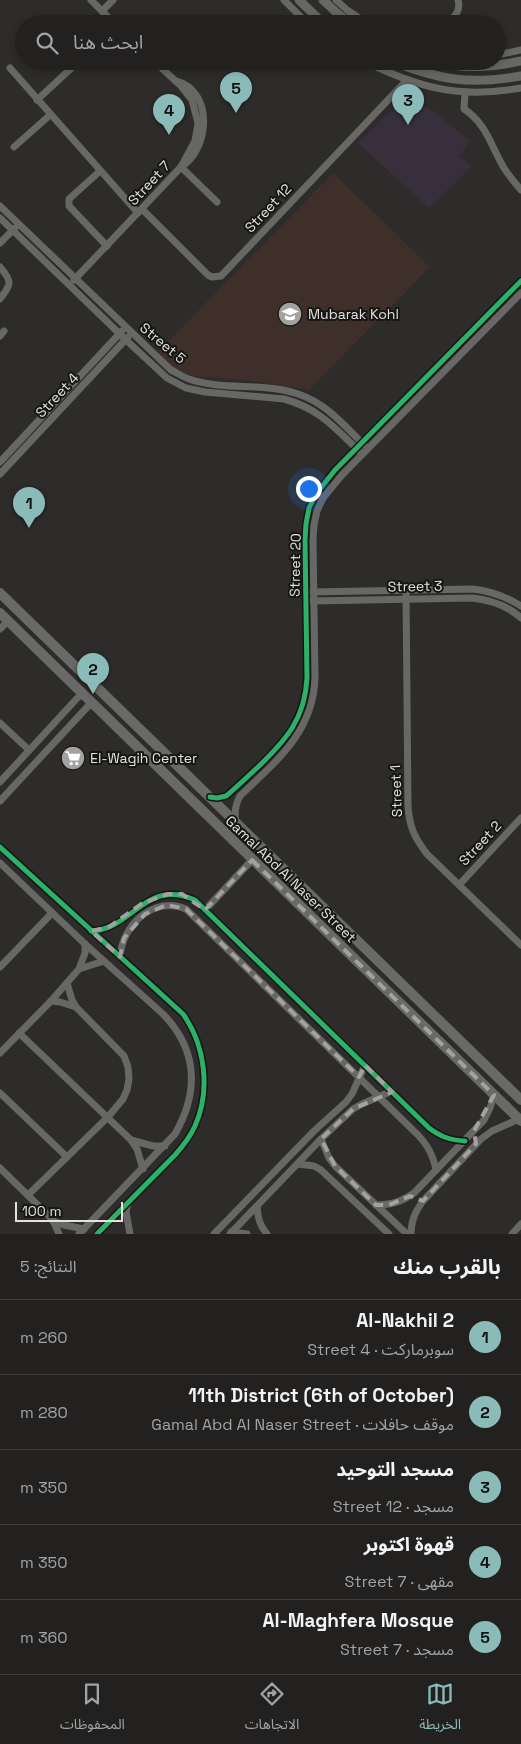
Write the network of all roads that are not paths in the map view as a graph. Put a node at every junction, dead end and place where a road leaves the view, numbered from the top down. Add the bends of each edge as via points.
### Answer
1 (112, 0) edge
2 (284, 0) edge
3 (299, 0) edge
4 (323, 0) edge
5 (336, 0) edge
6 (458, 0) edge
7 (95, 1) edge
8 (102, 11) junction
9 (106, 15) edge
10 (299, 15) edge
11 (315, 15) edge
12 (340, 15) edge
13 (354, 15) edge
14 (455, 15) edge
15 (521, 50) edge
16 (506, 53) edge
17 (521, 61) edge
18 (506, 64) edge
19 (10, 68) dead end
20 (69, 70) edge
21 (163, 70) edge
22 (384, 70) edge
23 (417, 70) edge
24 (521, 76) edge
25 (173, 80) junction
26 (407, 80) junction
27 (521, 88) edge
28 (465, 93) junction
29 (37, 100) junction
30 (50, 114) junction
31 (14, 146) dead end
32 (181, 167) junction
33 (100, 171) junction
34 (521, 190) edge
35 (217, 202) dead end
36 (0, 206) edge
37 (140, 211) junction
38 (0, 218) edge
39 (19, 225) junction
40 (13, 231) junction
41 (0, 243) edge
42 (107, 246) junction
43 (0, 267) edge
44 (76, 279) junction
45 (521, 281) edge
46 (70, 285) junction
47 (521, 293) edge
48 (0, 299) edge
49 (125, 327) junction
50 (120, 334) junction
51 (132, 334) junction
52 (126, 340) junction
53 (362, 442) junction
54 (356, 448) junction
55 (368, 448) junction
56 (363, 454) junction
57 (0, 462) edge
58 (0, 474) edge
59 (406, 591) junction
60 (0, 592) edge
61 (309, 592) junction
62 (406, 599) junction
63 (309, 601) junction
64 (521, 606) edge
65 (0, 613) edge
66 (521, 618) edge
67 (8, 621) junction
68 (0, 630) edge
69 (82, 694) junction
70 (91, 703) junction
71 (0, 723) edge
72 (29, 750) junction
73 (0, 782) edge
74 (210, 797) junction
75 (0, 801) edge
76 (521, 818) edge
77 (237, 824) junction
78 (0, 847) edge
79 (252, 860) junction
80 (0, 863) edge
81 (459, 884) junction
82 (206, 910) junction
83 (133, 911) junction
84 (52, 913) junction
85 (138, 920) junction
86 (347, 930) junction
87 (91, 931) junction
88 (336, 941) junction
89 (85, 944) junction
90 (521, 946) edge
91 (368, 951) junction
92 (120, 957) junction
93 (104, 961) junction
94 (359, 963) junction
95 (0, 967) edge
96 (79, 969) junction
97 (67, 983) junction
98 (51, 1001) junction
99 (76, 1007) junction
100 (20, 1033) junction
101 (0, 1052) edge
102 (365, 1065) junction
103 (359, 1077) junction
104 (392, 1091) junction
105 (0, 1093) edge
106 (494, 1095) junction
107 (380, 1097) junction
108 (521, 1100) edge
109 (346, 1102) junction
110 (354, 1109) junction
111 (108, 1117) junction
112 (520, 1120) edge
113 (467, 1138) junction
114 (321, 1139) junction
115 (131, 1140) junction
116 (476, 1144) junction
117 (165, 1146) junction
118 (67, 1157) junction
119 (298, 1164) junction
120 (335, 1166) junction
121 (0, 1168) edge
122 (143, 1169) junction
123 (436, 1170) junction
124 (327, 1176) junction
125 (414, 1193) junction
126 (28, 1195) junction
127 (423, 1201) junction
128 (128, 1203) junction
129 (376, 1205) junction
130 (257, 1206) junction
131 (53, 1220) junction
132 (521, 1224) edge
133 (81, 1231) edge
134 (230, 1233) edge
135 (59, 1234) edge
136 (97, 1234) edge
137 (130, 1234) edge
138 (214, 1234) edge
139 (247, 1234) edge
140 (267, 1234) edge
141 (389, 1234) edge
142 (407, 1234) edge
143 (411, 1234) edge
144 (512, 1234) edge

1 - 8 street
2 - 10 street
3 - 11 street
4 - 12 street
5 - 13 street
6 - 14 street via 460,7
7 - 8 street
8 - 9 street
15 - 16 street
17 - 18 street
19 - 29 street
20 - 29 street
21 - 25 street, Street 7
22 - 26 street
23 - 24 street via 463,81
25 - 32 street, Street 7 via 192,100 198,123 195,141
25 - 32 street via 190,87 200,101 203,115 200,145 193,157
26 - 28 street
26 - 37 street, Street 12 via 221,276 212,278 208,275
27 - 28 street
28 - 34 street via 464,109 484,128 503,167
29 - 30 street
30 - 31 street
30 - 33 street
32 - 35 street
32 - 37 street, Street 7
33 - 37 street
33 - 42 street via 68,202
36 - 39 street, Street 5
37 - 42 street, Street 7
38 - 40 street, Street 5
39 - 40 street
39 - 44 street, Street 5
40 - 41 street
40 - 46 street, Street 5
42 - 44 street, Street 7
43 - 48 street via 10,282
44 - 46 street, Street 7
44 - 49 street, Street 5
45 - 53 street, Street 20
46 - 50 street, Street 5
47 - 55 street, Street 20
49 - 50 street, Street 4
49 - 51 street, Street 5
50 - 52 street, Street 5
50 - 57 street, Street 4
51 - 52 street, Street 4
51 - 53 street, Street 5 via 171,370 189,379 285,390 314,401
52 - 54 street, Street 5 via 167,378 186,388 296,402 319,414
52 - 58 street, Street 4
53 - 54 street, Street 20
53 - 55 street, Street 5
54 - 56 street, Street 5
54 - 61 street, Street 20 via 325,482 309,508 305,540
55 - 56 street, Street 20
56 - 61 street, Street 20 via 323,498 317,511
59 - 61 street, Street 3
59 - 62 street, Street 1
59 - 64 street, Street 3 via 490,591
60 - 74 main road, Gamal Abd Al Naser Street
61 - 63 street, Street 20
62 - 63 street, Street 3
62 - 66 street, Street 3 via 489,600
62 - 81 street, Street 1 via 410,826 416,841
63 - 74 street, Street 20 via 306,692 298,719 283,743 232,791 226,796
63 - 77 street, Street 20 via 314,693 308,717 289,748 240,796 234,814
65 - 67 main road, Gamal Abd Al Naser Street
67 - 68 street
67 - 69 main road, Gamal Abd Al Naser Street
69 - 70 main road, Gamal Abd Al Naser Street
69 - 72 street
70 - 75 street
70 - 79 main road, Gamal Abd Al Naser Street
71 - 72 street
72 - 73 street
74 - 77 main road, Gamal Abd Al Naser Street
76 - 81 street, Street 2
77 - 86 main road, Gamal Abd Al Naser Street
78 - 87 street
79 - 82 street
79 - 88 main road, Gamal Abd Al Naser Street
80 - 84 street
81 - 90 street, Street 1
82 - 83 street via 182,894 168,894 154,897
82 - 102 street
83 - 85 street via 133,917
83 - 87 street via 118,923
84 - 89 street
84 - 95 street
85 - 92 street via 124,938
85 - 103 street via 167,905 186,909
86 - 88 main road via 344,938
86 - 91 main road, Gamal Abd Al Naser Street
87 - 92 street
88 - 94 main road, Gamal Abd Al Naser Street
89 - 93 street
89 - 96 street
91 - 94 main road via 360,953
91 - 108 main road, Gamal Abd Al Naser Street
92 - 128 street via 191,1025 204,1076 200,1110 186,1142
93 - 96 street
93 - 117 street via 174,1025 188,1055 191,1071 189,1104 183,1120
94 - 106 main road, Gamal Abd Al Naser Street
96 - 97 street
97 - 98 street
97 - 99 street
98 - 99 street
98 - 100 street
99 - 111 street via 119,1050 128,1067 127,1090
100 - 101 street
100 - 111 street
102 - 103 street
102 - 104 street
103 - 107 street
103 - 109 street
104 - 107 street
104 - 113 street via 440,1136 452,1140
105 - 118 street
106 - 112 main road, Gamal Abd Al Naser Street
106 - 113 street via 484,1120
107 - 110 street
107 - 123 street via 427,1145
109 - 110 street via 353,1102
109 - 138 street
110 - 114 street
111 - 115 street
111 - 118 street
112 - 116 street via 492,1130
113 - 116 street via 476,1137
113 - 123 street
114 - 119 street
114 - 120 street
115 - 117 street
115 - 122 street
116 - 127 street
117 - 122 street
118 - 126 street
119 - 124 street via 314,1166
119 - 130 street
120 - 124 street via 328,1166
120 - 129 street
121 - 126 street
122 - 133 street
123 - 125 street
124 - 141 street
125 - 127 street via 416,1199
125 - 129 street via 403,1201
126 - 131 street
127 - 143 street via 415,1212
128 - 136 street
128 - 137 street via 126,1212
129 - 142 street
130 - 134 street
130 - 140 street via 258,1217
131 - 133 street
131 - 135 street
132 - 144 street
134 - 139 street

